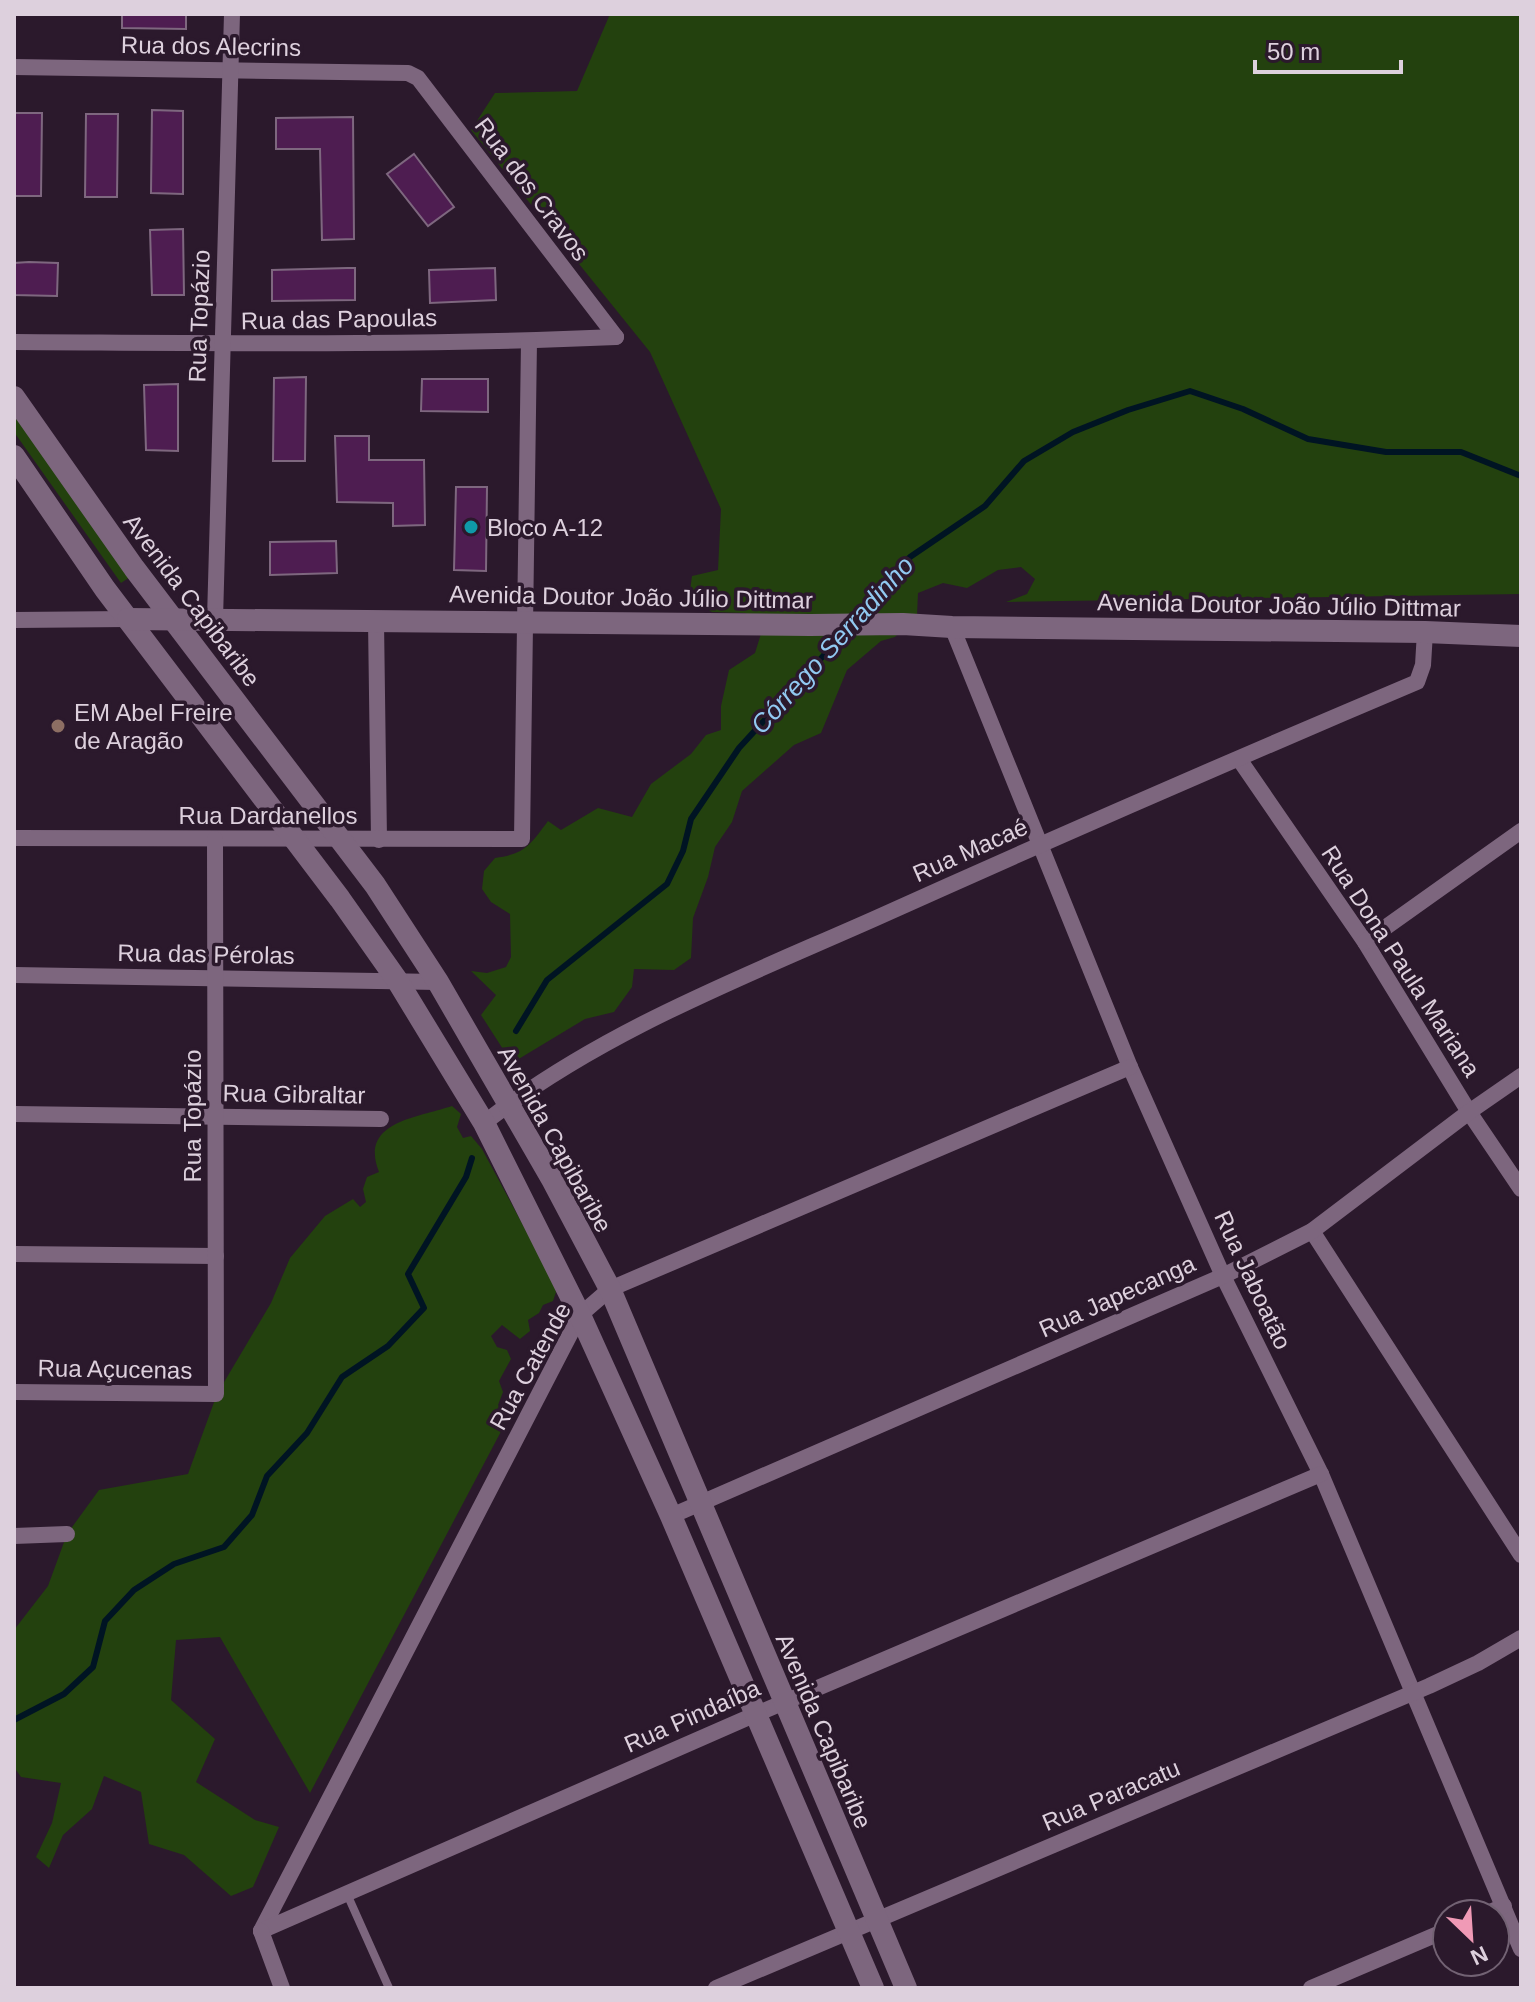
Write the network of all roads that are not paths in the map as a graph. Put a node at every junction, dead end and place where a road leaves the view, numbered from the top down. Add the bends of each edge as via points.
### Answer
1 (232, 14) edge
2 (14, 67) edge
3 (230, 70) junction
4 (408, 73) joint
5 (616, 337) joint
6 (529, 341) junction
7 (14, 342) edge
8 (223, 344) junction
9 (14, 397) edge
10 (14, 456) edge
11 (128, 619) junction
12 (215, 619) junction
13 (14, 620) edge
14 (173, 620) junction
15 (376, 621) junction
16 (525, 622) junction
17 (952, 627) junction
18 (1425, 632) junction
19 (1521, 636) edge
20 (1239, 759) junction
21 (1521, 831) edge
22 (14, 838) edge
23 (215, 839) junction
24 (296, 839) junction
25 (340, 839) junction
26 (379, 840) junction
27 (1039, 845) junction
28 (1365, 942) junction
29 (14, 975) edge
30 (216, 978) junction
31 (397, 980) junction
32 (438, 982) junction
33 (1130, 1067) junction
34 (1521, 1076) edge
35 (508, 1105) junction
36 (1469, 1112) junction
37 (14, 1114) edge
38 (216, 1117) junction
39 (381, 1119) dead end
40 (484, 1123) junction
41 (1521, 1189) edge
42 (1312, 1231) junction
43 (14, 1254) edge
44 (216, 1256) junction
45 (1223, 1276) junction
46 (610, 1289) junction
47 (580, 1315) junction
48 (14, 1392) edge
49 (216, 1394) joint
50 (1321, 1474) junction
51 (701, 1503) junction
52 (671, 1516) junction
53 (67, 1534) dead end
54 (14, 1536) edge
55 (1521, 1555) edge
56 (1521, 1638) edge
57 (1413, 1692) junction
58 (783, 1702) junction
59 (754, 1715) junction
60 (347, 1893) junction
61 (1501, 1898) edge
62 (876, 1920) junction
63 (1511, 1924) edge
64 (261, 1931) junction
65 (848, 1932) junction
66 (1431, 1937) edge
67 (1521, 1949) edge
68 (282, 1988) edge
69 (389, 1988) edge
70 (716, 1988) edge
71 (873, 1988) edge
72 (906, 1988) edge
73 (1311, 1988) edge

1 - 3 street, Rua Topázio
2 - 3 street, Rua dos Alecrins
3 - 4 street, Rua dos Alecrins
3 - 8 street, Rua Topázio
4 - 5 street, Rua dos Cravos via 418,78
5 - 6 street, Rua das Papoulas
6 - 8 street, Rua das Papoulas
6 - 16 street
7 - 8 street, Rua das Papoulas
8 - 12 street, Rua Topázio
9 - 14 main road, Avenida Capibaribe
10 - 11 main road
11 - 13 street
11 - 14 main road, Avenida Doutor João Júlio Dittmar
11 - 24 main road
12 - 14 main road, Avenida Doutor João Júlio Dittmar
12 - 15 main road, Avenida Doutor João Júlio Dittmar
14 - 25 main road, Avenida Capibaribe
15 - 16 main road, Avenida Doutor João Júlio Dittmar
15 - 26 street
16 - 17 main road, Avenida Doutor João Júlio Dittmar
16 - 26 street, Rua Dardanellos via 522,839
17 - 18 main road, Avenida Doutor João Júlio Dittmar
17 - 27 street, Rua Jaboatão
18 - 19 main road, Avenida Doutor João Júlio Dittmar
18 - 20 street, Rua Macaé via 1417,682
20 - 27 street, Rua Macaé
20 - 28 street, Rua Dona Paula Mariana
21 - 28 street
22 - 23 street, Rua Dardanellos
23 - 24 street, Rua Dardanellos
23 - 30 street, Rua Topázio
24 - 25 street, Rua Dardanellos
24 - 31 main road
25 - 26 street, Rua Dardanellos
25 - 32 main road, Avenida Capibaribe
27 - 33 street, Rua Jaboatão
27 - 35 street, Rua Macaé via 658,1015
28 - 36 street, Rua Dona Paula Mariana
29 - 30 street, Rua das Pérolas
30 - 31 street, Rua das Pérolas
30 - 38 street, Rua Topázio
31 - 32 street, Rua das Pérolas
31 - 40 main road
32 - 35 main road, Avenida Capibaribe
33 - 45 street, Rua Jaboatão
33 - 46 street, Rua Catende
34 - 36 street, Rua Japecanga
35 - 40 street, Rua Macaé
35 - 46 main road, Avenida Capibaribe
36 - 41 street, Rua Dona Paula Mariana
36 - 42 street, Rua Japecanga
37 - 38 street, Rua Gibraltar
38 - 39 street, Rua Gibraltar
38 - 44 street, Rua Topázio
40 - 47 main road
42 - 45 street, Rua Japecanga
42 - 55 street
43 - 44 street
44 - 49 street, Rua Topázio
45 - 50 street, Rua Jaboatão
45 - 51 street, Rua Japecanga
46 - 47 street, Rua Catende
46 - 51 main road, Avenida Capibaribe
47 - 52 main road
47 - 64 street, Rua Catende
48 - 49 street, Rua Açucenas
50 - 57 street, Rua Jaboatão
50 - 58 street, Rua Pindaíba
51 - 52 street, Rua Japecanga
51 - 58 main road, Avenida Capibaribe
52 - 59 main road
53 - 54 street
56 - 57 street, Rua Paracatu
57 - 61 street, Rua Jaboatão
57 - 62 street, Rua Paracatu
58 - 59 street, Rua Pindaíba
58 - 62 main road, Avenida Capibaribe
59 - 60 street, Rua Pindaíba
59 - 65 main road
60 - 64 street, Rua Pindaíba
60 - 69 lane
62 - 65 street, Rua Paracatu
62 - 72 main road, Avenida Capibaribe
63 - 67 street, Rua Jaboatão
64 - 68 street
65 - 70 street, Rua Paracatu
65 - 71 main road
66 - 73 street

